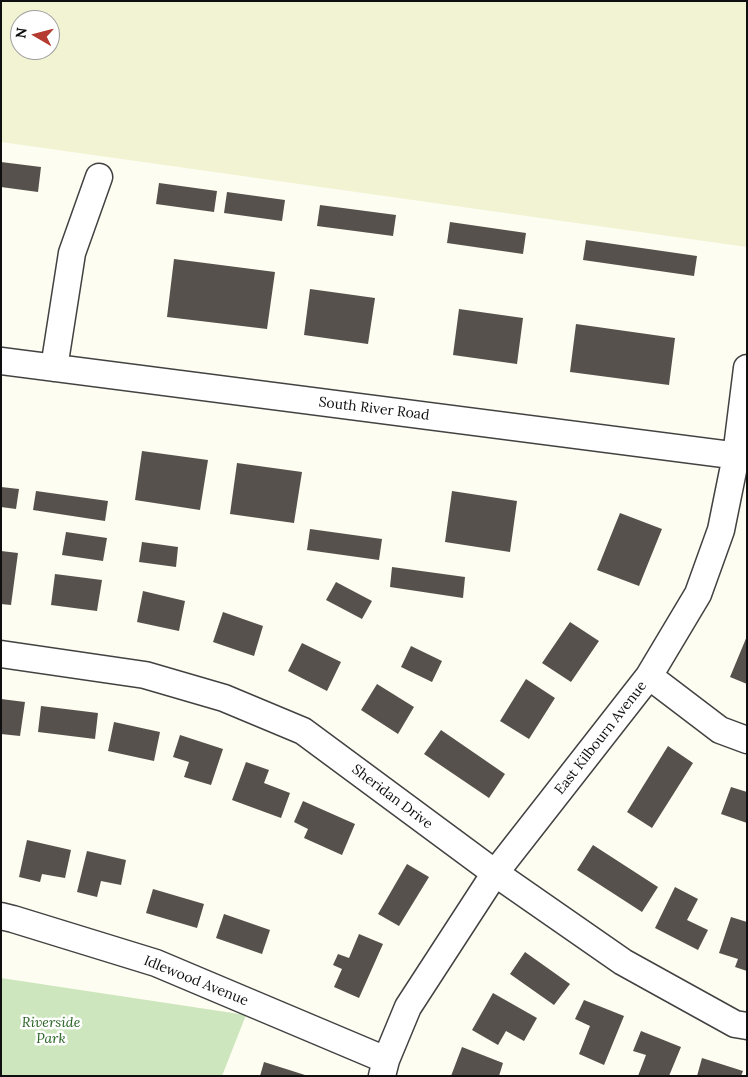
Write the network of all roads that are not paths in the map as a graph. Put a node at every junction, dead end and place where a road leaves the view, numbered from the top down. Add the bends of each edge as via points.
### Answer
1 (99, 178) dead end
2 (1, 361) edge
3 (54, 368) junction
4 (747, 368) edge
5 (741, 456) edge
6 (1, 654) edge
7 (649, 676) junction
8 (747, 740) edge
9 (495, 873) junction
10 (1, 916) edge
11 (747, 1026) edge
12 (384, 1068) edge

1 - 3 street via 72,253
2 - 3 street, South River Road
3 - 5 street, South River Road
4 - 5 street, East Kilbourn Avenue
5 - 7 street, East Kilbourn Avenue via 721,530 698,594
6 - 9 street, Sheridan Drive via 145,674 224,698 303,731
7 - 8 street via 720,730
7 - 9 street, East Kilbourn Avenue
9 - 11 street, Sheridan Drive via 622,962 735,1024
9 - 12 street, East Kilbourn Avenue via 408,1007
10 - 12 street, Idlewood Avenue via 156,963

